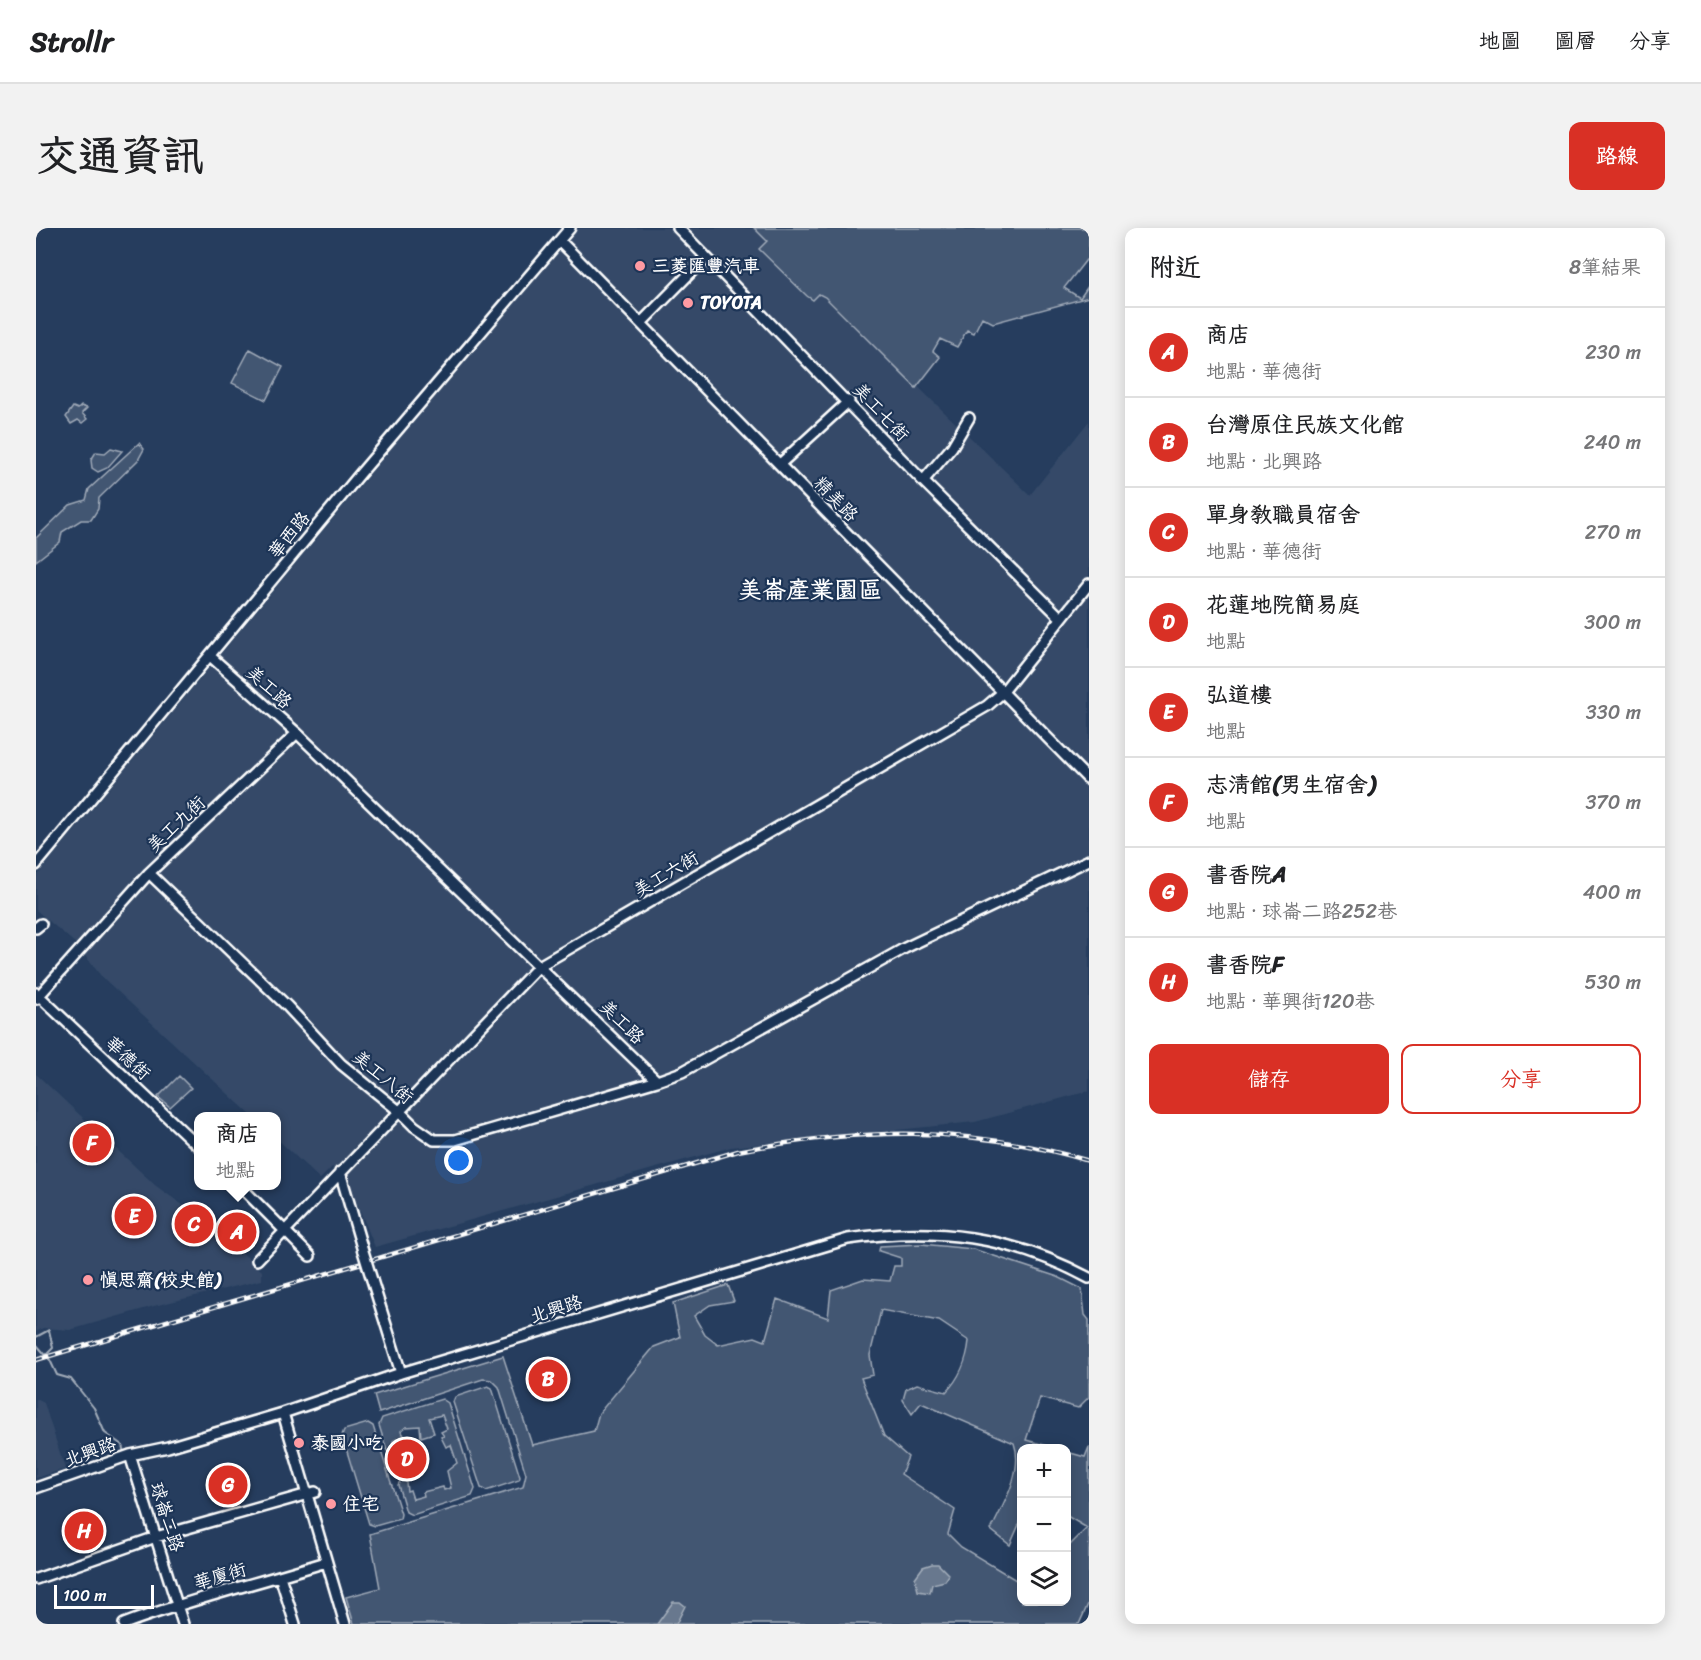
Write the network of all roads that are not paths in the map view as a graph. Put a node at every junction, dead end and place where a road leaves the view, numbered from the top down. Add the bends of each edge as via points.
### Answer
1 (570, 228) edge
2 (678, 228) edge
3 (560, 241) junction
4 (706, 257) junction
5 (641, 323) junction
6 (849, 401) junction
7 (969, 418) dead end
8 (780, 465) junction
9 (923, 481) junction
10 (1089, 584) edge
11 (1061, 618) junction
12 (210, 656) junction
13 (1002, 693) junction
14 (297, 734) junction
15 (1088, 779) edge
16 (1089, 860) edge
17 (36, 865) edge
18 (149, 873) junction
19 (539, 966) junction
20 (37, 996) edge
21 (657, 1081) junction
22 (399, 1111) junction
23 (194, 1142) edge
24 (340, 1172) junction
25 (245, 1190) edge
26 (286, 1229) junction
27 (310, 1256) dead end
28 (257, 1260) dead end
29 (1089, 1278) edge
30 (401, 1373) junction
31 (283, 1413) junction
32 (129, 1455) junction
33 (36, 1488) edge
34 (311, 1493) junction
35 (156, 1537) junction
36 (326, 1562) junction
37 (280, 1576) junction
38 (36, 1579) edge
39 (177, 1604) junction
40 (124, 1624) edge
41 (183, 1624) edge
42 (295, 1624) edge
43 (345, 1624) edge

1 - 3 street, 華西路
2 - 4 street, 美工七街
3 - 5 street, 精美路
3 - 12 street, 華西路
4 - 5 street
4 - 6 street, 美工七街
5 - 8 street, 精美路
6 - 8 street
6 - 9 street, 美工七街
7 - 9 street via 952,447
8 - 13 street, 精美路
9 - 11 street, 美工七街
10 - 11 street, 美工六街
11 - 13 street, 美工六街
12 - 14 street, 美工路
12 - 17 street, 華西路
13 - 15 street, 精美路
13 - 19 street, 美工六街 via 987,706
14 - 18 street, 美工九街
14 - 19 street, 美工路
16 - 21 street via 905,948 682,1072
18 - 20 street, 美工九街
18 - 22 street, 美工八街 via 287,1006 341,1064
19 - 21 street, 美工路
19 - 22 street, 美工六街
20 - 23 street, 華德街
21 - 22 street, 美工八街 via 455,1140 434,1140
22 - 24 street, 美工六街
24 - 26 street, 美工六街
24 - 30 street, bridge
25 - 26 street
26 - 27 street
26 - 28 street, 美工六街
29 - 30 street, 北興路 via 1002,1244 963,1235 884,1234 848,1239
30 - 31 street, 北興路
31 - 32 street, 北興路 via 168,1448
31 - 34 street
32 - 33 street, 北興路
32 - 35 street, 球崙二路
34 - 35 street
34 - 36 street
35 - 38 street
35 - 39 street, 球崙二路
36 - 37 street, 華廈街
36 - 43 street
37 - 39 street, 華廈街
37 - 42 street
39 - 40 street, 華廈街
39 - 41 street, 球崙二路

